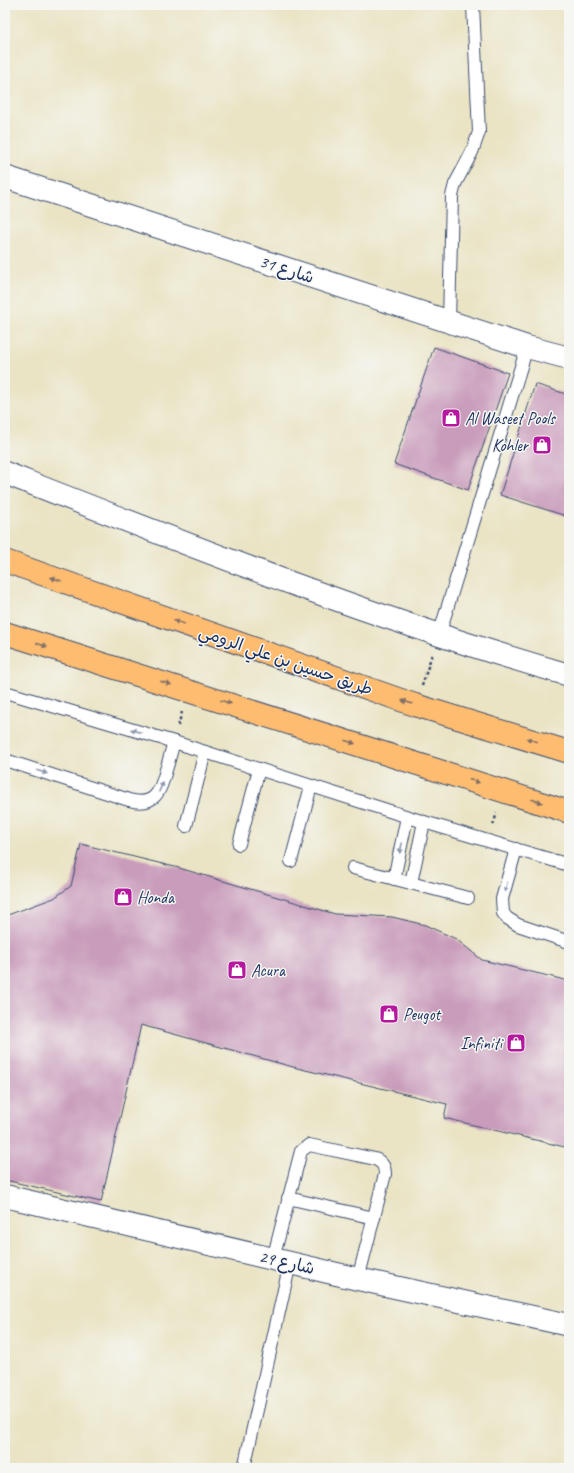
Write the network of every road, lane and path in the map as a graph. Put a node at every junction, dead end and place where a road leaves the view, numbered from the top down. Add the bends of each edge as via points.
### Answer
1 (473, 5) edge
2 (5, 177) edge
3 (449, 322) junction
4 (527, 347) junction
5 (569, 358) edge
6 (5, 472) edge
7 (5, 561) edge
8 (5, 633) edge
9 (439, 635) junction
10 (569, 675) edge
11 (189, 690) junction
12 (5, 692) edge
13 (415, 705) junction
14 (174, 742) junction
15 (205, 752) junction
16 (569, 752) edge
17 (5, 760) edge
18 (259, 769) junction
19 (311, 786) junction
20 (505, 791) junction
21 (569, 812) edge
22 (408, 817) junction
23 (424, 822) junction
24 (186, 826) dead end
25 (488, 841) junction
26 (239, 844) dead end
27 (516, 849) junction
28 (291, 861) dead end
29 (569, 865) edge
30 (353, 868) dead end
31 (394, 879) junction
32 (411, 884) junction
33 (468, 898) dead end
34 (569, 942) edge
35 (5, 1196) edge
36 (288, 1198) junction
37 (374, 1218) junction
38 (281, 1261) junction
39 (358, 1279) junction
40 (569, 1325) edge
41 (244, 1468) edge

1 - 3 lane via 479,132 452,196
2 - 3 street, شارع 31
3 - 4 street, شارع 31
4 - 5 street, شارع 31
4 - 9 lane
6 - 9 street via 215,555
13 -> 7 highway, طريق حسين بن علي الرومي
8 -> 11 highway
9 - 10 street
9 - 13 path
11 - 14 path
11 -> 20 highway
14 -> 12 lane
16 -> 13 highway, طريق حسين بن علي الرومي
14 - 15 lane
17 -> 14 lane via 129,800 144,802 152,799 162,787
15 - 18 lane
15 - 24 lane
18 - 19 lane
18 - 26 lane
19 - 22 lane
19 - 28 lane
20 -> 21 highway
20 - 25 path
22 - 23 lane
22 -> 31 lane
23 - 25 lane
23 - 32 lane
25 - 27 lane
27 - 29 lane
27 -> 34 lane via 502,899 503,912 518,925
30 - 31 lane
31 - 32 lane
32 - 33 lane
35 - 38 street, شارع 29
36 - 37 lane
36 - 37 lane via 301,1151 309,1145 375,1159 383,1164 385,1174
36 - 38 lane
37 - 39 lane
38 - 39 street, شارع 29
38 - 41 lane
39 - 40 street, شارع 29

